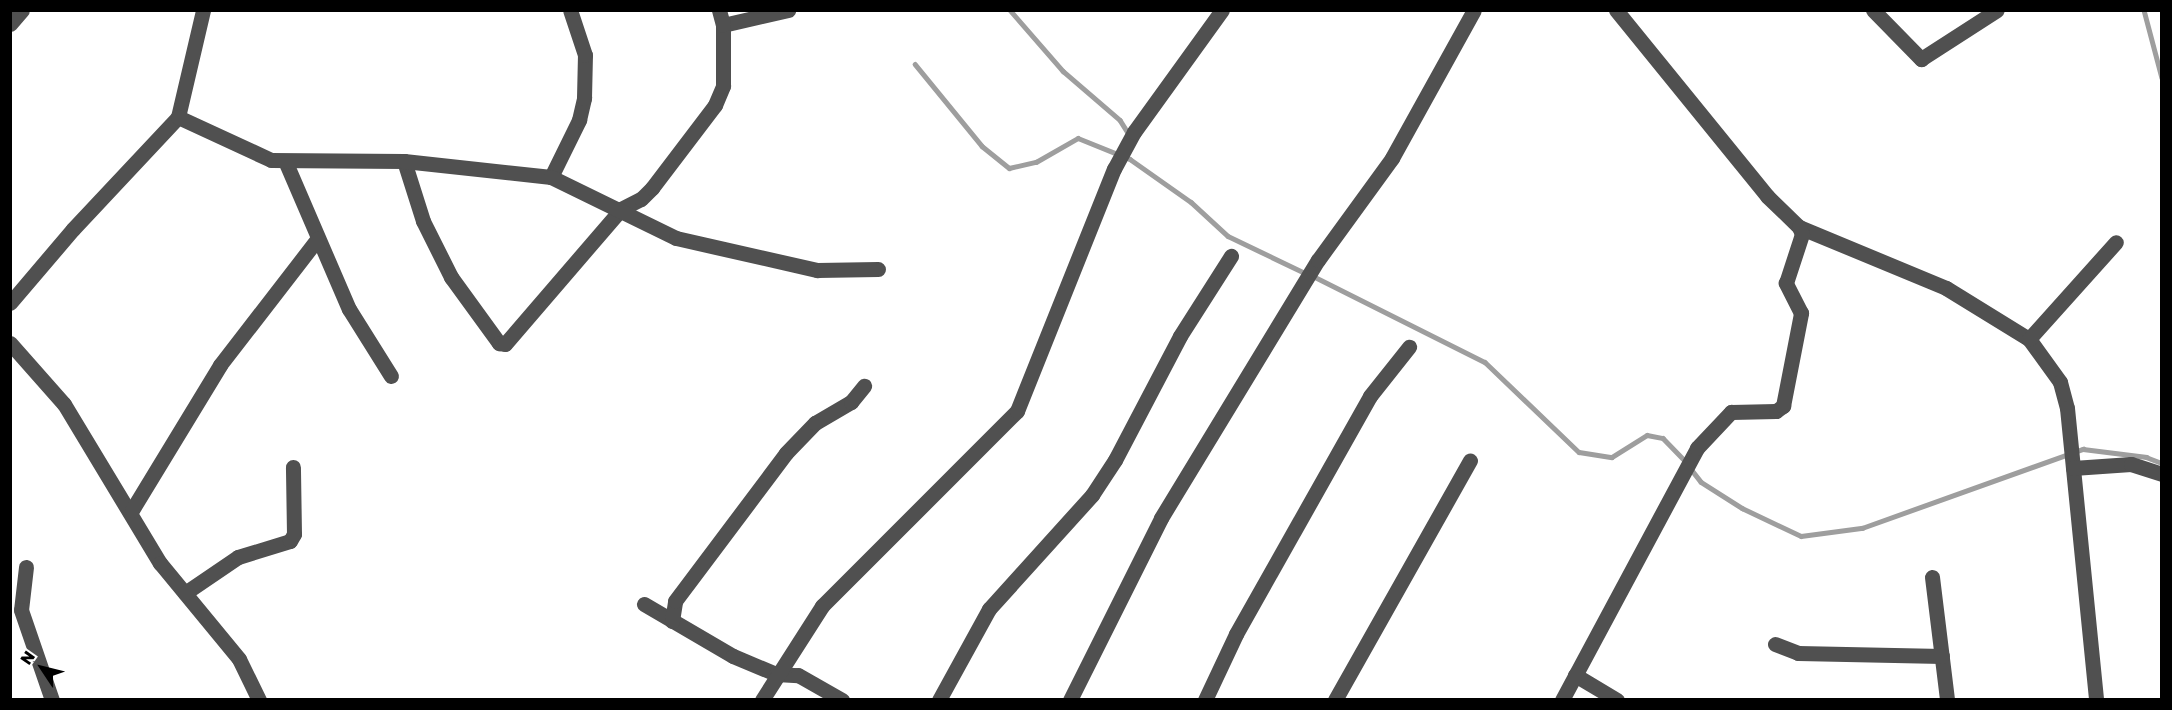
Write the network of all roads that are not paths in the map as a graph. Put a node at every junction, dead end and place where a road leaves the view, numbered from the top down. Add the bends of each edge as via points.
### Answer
1 (22, 10) edge
2 (203, 10) edge
3 (570, 10) edge
4 (788, 10) edge
5 (1222, 10) edge
6 (1474, 10) edge
7 (1616, 10) edge
8 (1873, 10) edge
9 (1997, 10) edge
10 (721, 17) edge
11 (10, 24) edge
12 (178, 117) junction
13 (404, 161) junction
14 (286, 163) junction
15 (551, 177) junction
16 (621, 209) junction
17 (1798, 227) junction
18 (318, 238) junction
19 (2116, 242) dead end
20 (1231, 256) dead end
21 (878, 269) dead end
22 (10, 303) edge
23 (2029, 339) junction
24 (10, 343) edge
25 (1409, 347) dead end
26 (391, 376) dead end
27 (864, 386) dead end
28 (1470, 460) dead end
29 (293, 467) dead end
30 (2073, 468) junction
31 (2162, 474) edge
32 (132, 510) junction
33 (26, 567) dead end
34 (1932, 577) dead end
35 (185, 593) junction
36 (644, 604) dead end
37 (672, 621) junction
38 (1775, 644) dead end
39 (1942, 656) junction
40 (776, 674) junction
41 (1575, 675) junction
42 (52, 699) edge
43 (259, 699) edge
44 (762, 699) edge
45 (842, 699) edge
46 (939, 699) edge
47 (1070, 699) edge
48 (1205, 699) edge
49 (1335, 699) edge
50 (1562, 699) edge
51 (1617, 699) edge
52 (1947, 699) edge
53 (2096, 699) edge

1 - 11 street
2 - 12 street
3 - 15 street via 585,55 584,98 579,120
4 - 10 street
5 - 40 street via 1134,132 1114,169 1017,411 836,591
6 - 47 street via 1392,158 1317,260 1161,518
7 - 17 street via 1767,196
8 - 9 street via 1921,59
10 - 16 street via 723,86 715,105 652,188
12 - 14 street via 270,160
12 - 22 street
13 - 14 street
13 - 15 street
13 - 16 street via 423,220 451,277 499,343 505,344 514,336
14 - 18 street
15 - 16 street
16 - 21 street via 675,238 816,270
17 - 23 street via 1946,288
17 - 41 street via 1802,234 1786,283 1801,313 1783,406 1776,411 1731,412 1697,448
18 - 26 street via 356,323
18 - 32 street via 220,365
19 - 23 street
20 - 46 street via 1179,336 1103,477 989,609
23 - 30 street via 2060,382
24 - 32 street via 64,404
25 - 48 street via 1370,396 1236,634
27 - 37 street via 851,402 815,423 779,462 675,601
28 - 49 street
29 - 35 street via 294,534 290,541 238,557
30 - 31 street via 2131,464
30 - 53 street
32 - 35 street via 160,563
33 - 42 street via 21,610
34 - 39 street
35 - 43 street via 239,659
36 - 37 street
37 - 40 street via 733,656
38 - 39 street via 1798,653
39 - 52 street
40 - 44 street
40 - 45 street via 798,675
41 - 50 street
41 - 51 street

